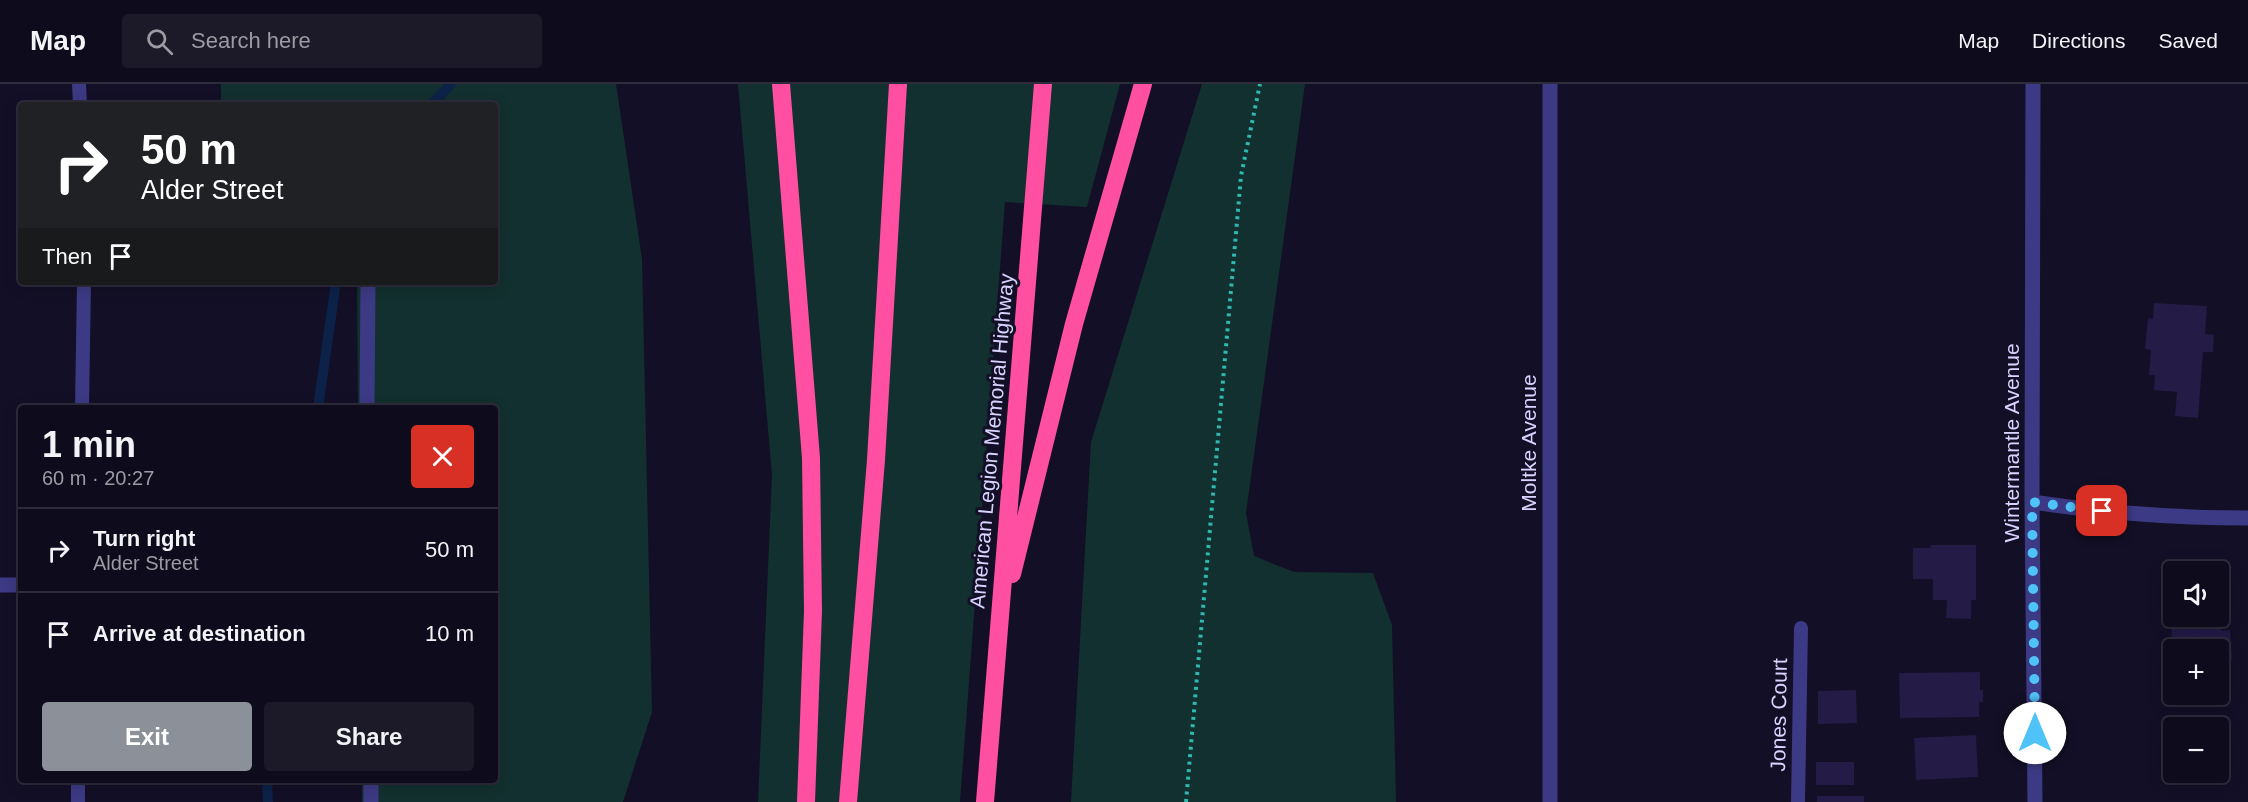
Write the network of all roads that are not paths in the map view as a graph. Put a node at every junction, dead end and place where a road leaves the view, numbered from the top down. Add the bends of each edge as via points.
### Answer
1 (79, 84) edge
2 (782, 84) edge
3 (898, 84) edge
4 (1044, 84) edge
5 (1143, 84) edge
6 (1550, 84) edge
7 (2033, 84) edge
8 (80, 102) edge
9 (84, 285) edge
10 (368, 285) edge
11 (81, 405) edge
12 (367, 405) edge
13 (2032, 502) junction
14 (2248, 518) edge
15 (0, 585) edge
16 (18, 585) edge
17 (999, 625) junction
18 (1801, 628) dead end
19 (78, 783) edge
20 (371, 783) edge
21 (78, 802) edge
22 (371, 802) edge
23 (806, 802) edge
24 (848, 802) edge
25 (985, 802) edge
26 (1550, 802) edge
27 (1798, 802) edge
28 (2035, 802) edge

1 - 8 lane
2 - 23 highway via 811,458 813,611
3 - 24 highway via 876,460
4 - 17 highway, American Legion Memorial Highway
5 - 17 highway via 1074,324
6 - 26 street, Moltke Avenue
7 - 13 street, Wintermantle Avenue
9 - 11 lane
10 - 12 street
13 - 14 street via 2082,510
13 - 28 street, Wintermantle Avenue
15 - 16 street
17 - 25 highway, American Legion Memorial Highway
18 - 27 lane, Jones Court
19 - 21 lane
20 - 22 street

